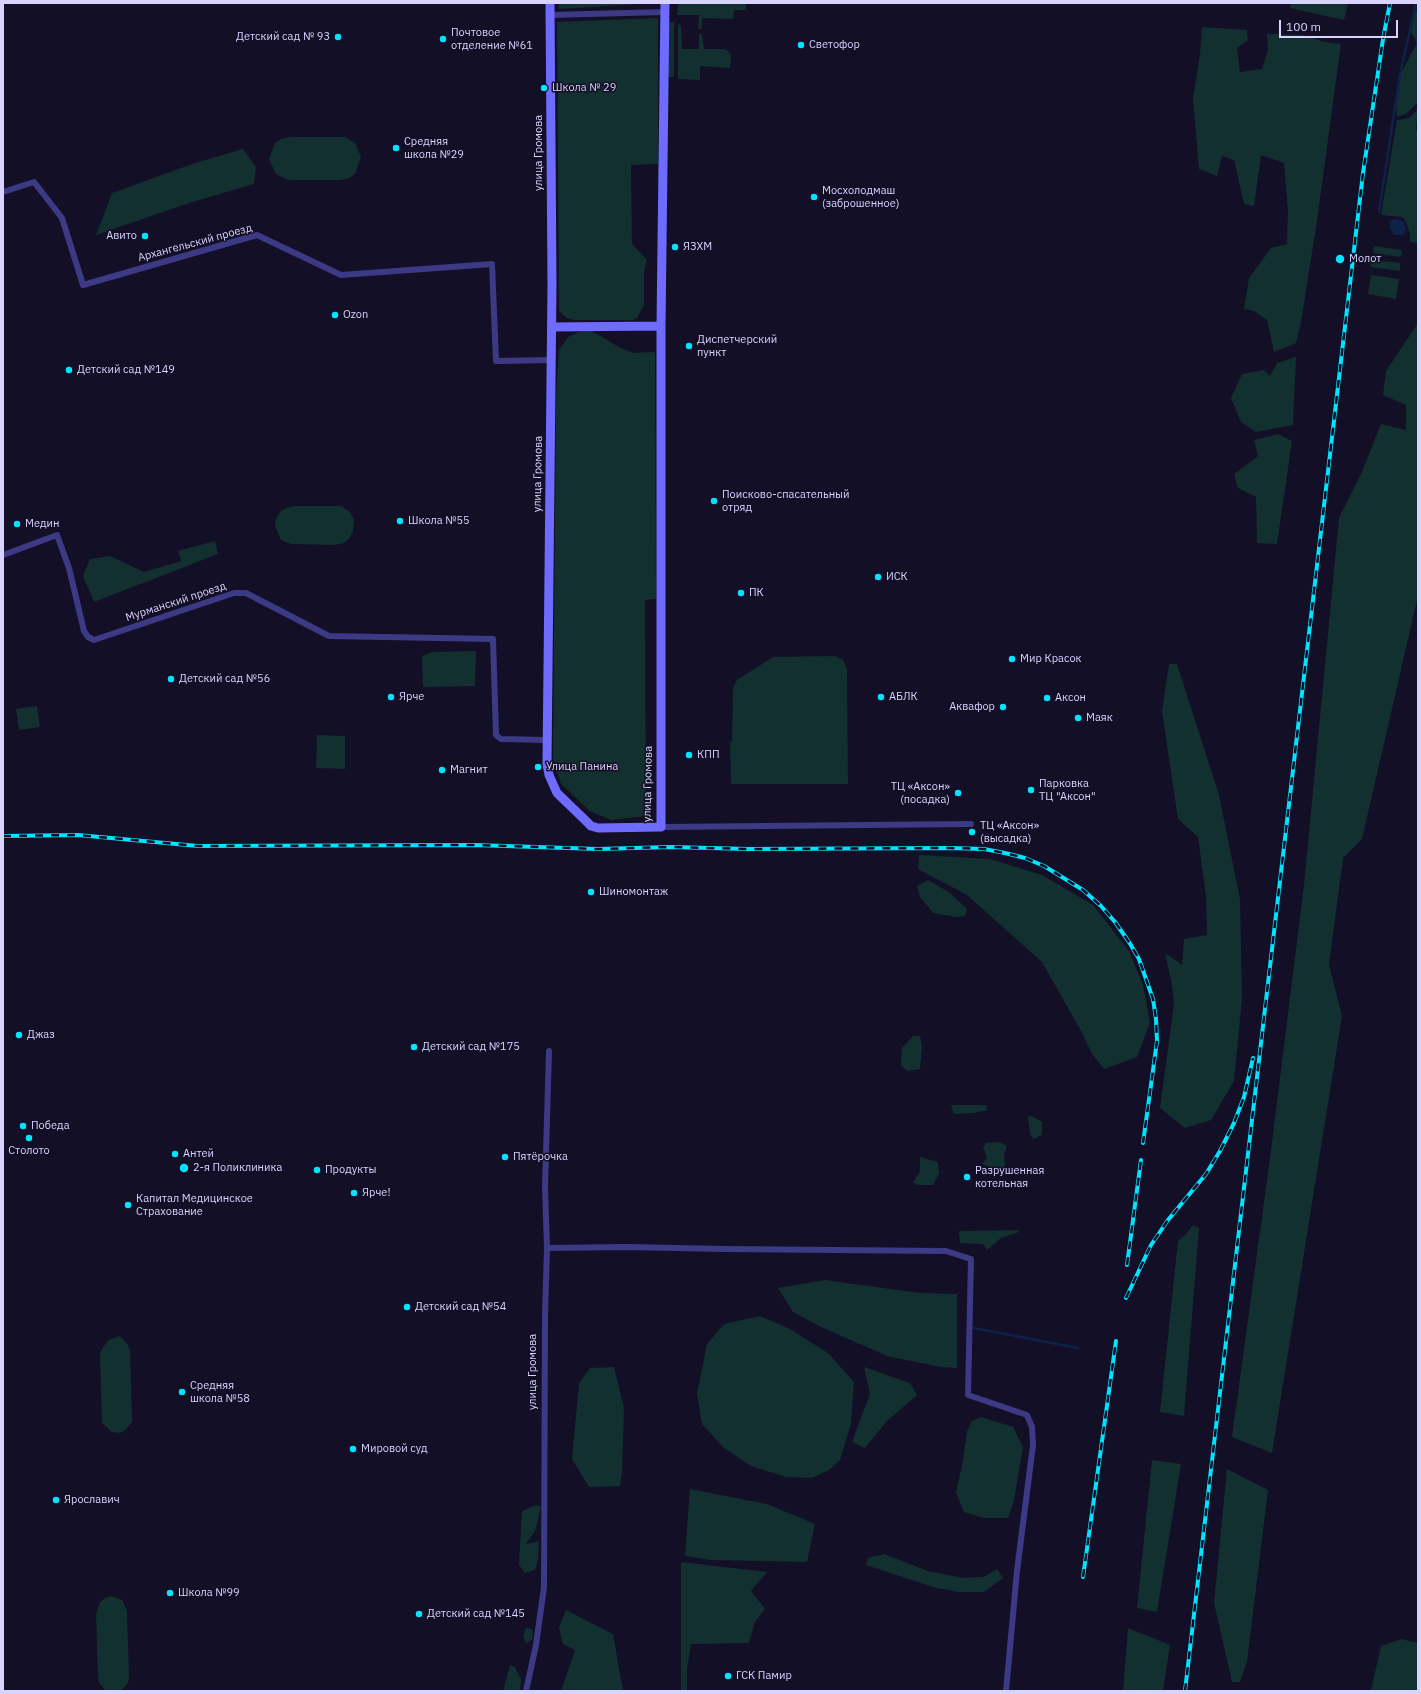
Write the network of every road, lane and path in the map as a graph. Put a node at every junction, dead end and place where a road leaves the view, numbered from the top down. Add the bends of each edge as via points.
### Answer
1 (550, 3) edge
2 (665, 7) edge
3 (550, 15) junction
4 (3, 192) edge
5 (661, 326) junction
6 (552, 327) junction
7 (552, 360) junction
8 (3, 555) edge
9 (546, 740) junction
10 (971, 824) dead end
11 (661, 827) junction
12 (549, 1052) dead end
13 (546, 1248) junction
14 (526, 1691) edge
15 (1006, 1691) edge

1 - 3 street, улица Громова
2 - 3 street
2 - 5 street, улица Громова
3 - 6 street, улица Громова
4 - 7 street, Архангельский проезд via 34,182 62,218 83,285 258,235 341,275 492,264 496,361
5 - 6 street
5 - 11 street, улица Громова
6 - 7 street, улица Громова
7 - 9 street, улица Громова
8 - 9 street, Мурманский проезд via 56,536 69,568 84,631 94,640 234,594 246,593 329,636 493,639 496,735 501,739
9 - 11 street, улица Громова via 547,764 552,785 591,826
10 - 11 street
12 - 13 street, улица Громова via 545,1158
13 - 14 street, улица Громова via 544,1587 536,1645
13 - 15 street via 946,1251 971,1259 968,1395 1027,1415 1032,1427 1033,1445 1017,1571

